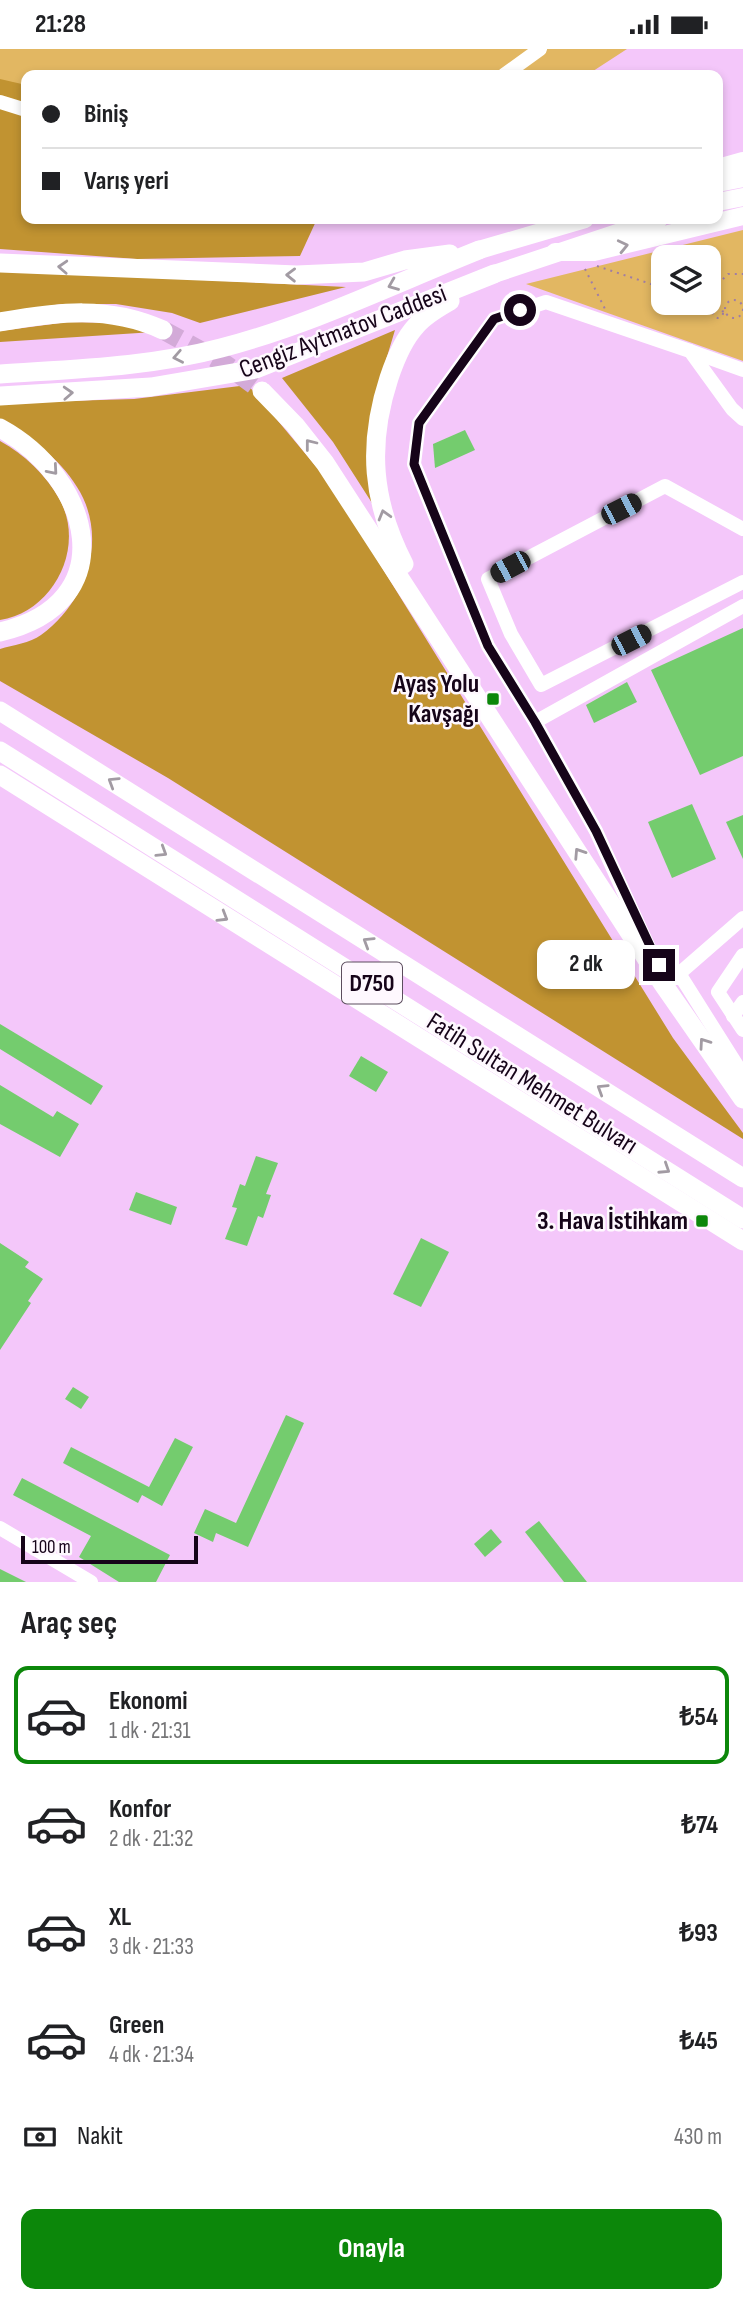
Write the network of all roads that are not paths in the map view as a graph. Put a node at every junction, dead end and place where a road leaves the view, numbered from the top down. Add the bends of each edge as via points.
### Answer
1 (540, 49) edge
2 (512, 70) edge
3 (0, 102) edge
4 (21, 108) edge
5 (743, 161) edge
6 (723, 166) edge
7 (743, 177) edge
8 (723, 182) edge
9 (743, 197) edge
10 (723, 201) edge
11 (743, 216) edge
12 (723, 221) edge
13 (533, 224) edge
14 (567, 224) edge
15 (642, 224) edge
16 (711, 224) edge
17 (503, 242) junction
18 (479, 250) junction
19 (555, 253) junction
20 (0, 263) edge
21 (494, 274) junction
22 (0, 322) edge
23 (163, 330) tunnel mouth
24 (690, 351) junction
25 (743, 370) edge
26 (0, 374) edge
27 (262, 391) tunnel mouth
28 (0, 396) edge
29 (743, 419) edge
30 (0, 428) edge
31 (743, 529) edge
32 (743, 582) edge
33 (743, 606) edge
34 (0, 632) edge
35 (511, 634) junction
36 (444, 643) junction
37 (488, 646) junction
38 (0, 711) edge
39 (535, 722) junction
40 (0, 751) edge
41 (0, 765) edge
42 (0, 775) edge
43 (118, 825) junction
44 (743, 918) edge
45 (743, 955) edge
46 (670, 980) junction
47 (743, 1002) edge
48 (733, 1016) junction
49 (743, 1030) edge
50 (742, 1070) edge
51 (743, 1099) edge
52 (743, 1178) edge
53 (743, 1219) edge
54 (743, 1241) edge
55 (0, 1528) edge
56 (91, 1582) edge

1 - 2 street
3 - 4 street
5 - 6 main road
7 - 8 main road
9 - 10 main road
12 -> 11 main road, Cengiz Aytmatov Caddesi
13 - 17 main road, Cengiz Aytmatov Caddesi
14 - 17 main road, Cengiz Aytmatov Caddesi
15 - 19 main road, Cengiz Aytmatov Caddesi
19 -> 16 main road, Cengiz Aytmatov Caddesi via 593,253
17 - 18 main road, Cengiz Aytmatov Caddesi
18 -> 20 highway via 405,260 364,272 297,275
18 -> 26 highway, Cengiz Aytmatov Caddesi via 272,334 219,349 151,361
19 - 21 main road, Cengiz Aytmatov Caddesi
28 -> 21 highway, Cengiz Aytmatov Caddesi via 151,387 256,369
36 -> 21 highway via 391,538 381,507 374,433 393,366 415,327
22 - 23 highway via 78,310 135,317
24 - 25 street
24 - 29 street
24 - 37 street via 546,302 494,319 419,423 414,464
36 -> 27 highway via 325,463
30 -> 34 highway via 27,444 65,486 77,515 82,548 72,580 50,610 34,621
31 - 35 street via 665,486 488,579
32 - 35 street via 541,685
33 - 39 street
35 - 37 street
46 -> 36 highway
37 - 39 street
52 -> 38 highway, Fatih Sultan Mehmet Bulvarı / D750
39 - 46 street via 596,831 649,950
40 - 43 highway, Fatih Sultan Mehmet Bulvarı / D750
41 - 43 highway via 58,800
42 -> 54 highway
43 -> 53 highway, Fatih Sultan Mehmet Bulvarı / D750
44 - 46 street
45 - 48 street via 718,992
46 - 50 street
51 -> 46 highway
47 - 48 street
48 - 49 street
55 - 56 street

